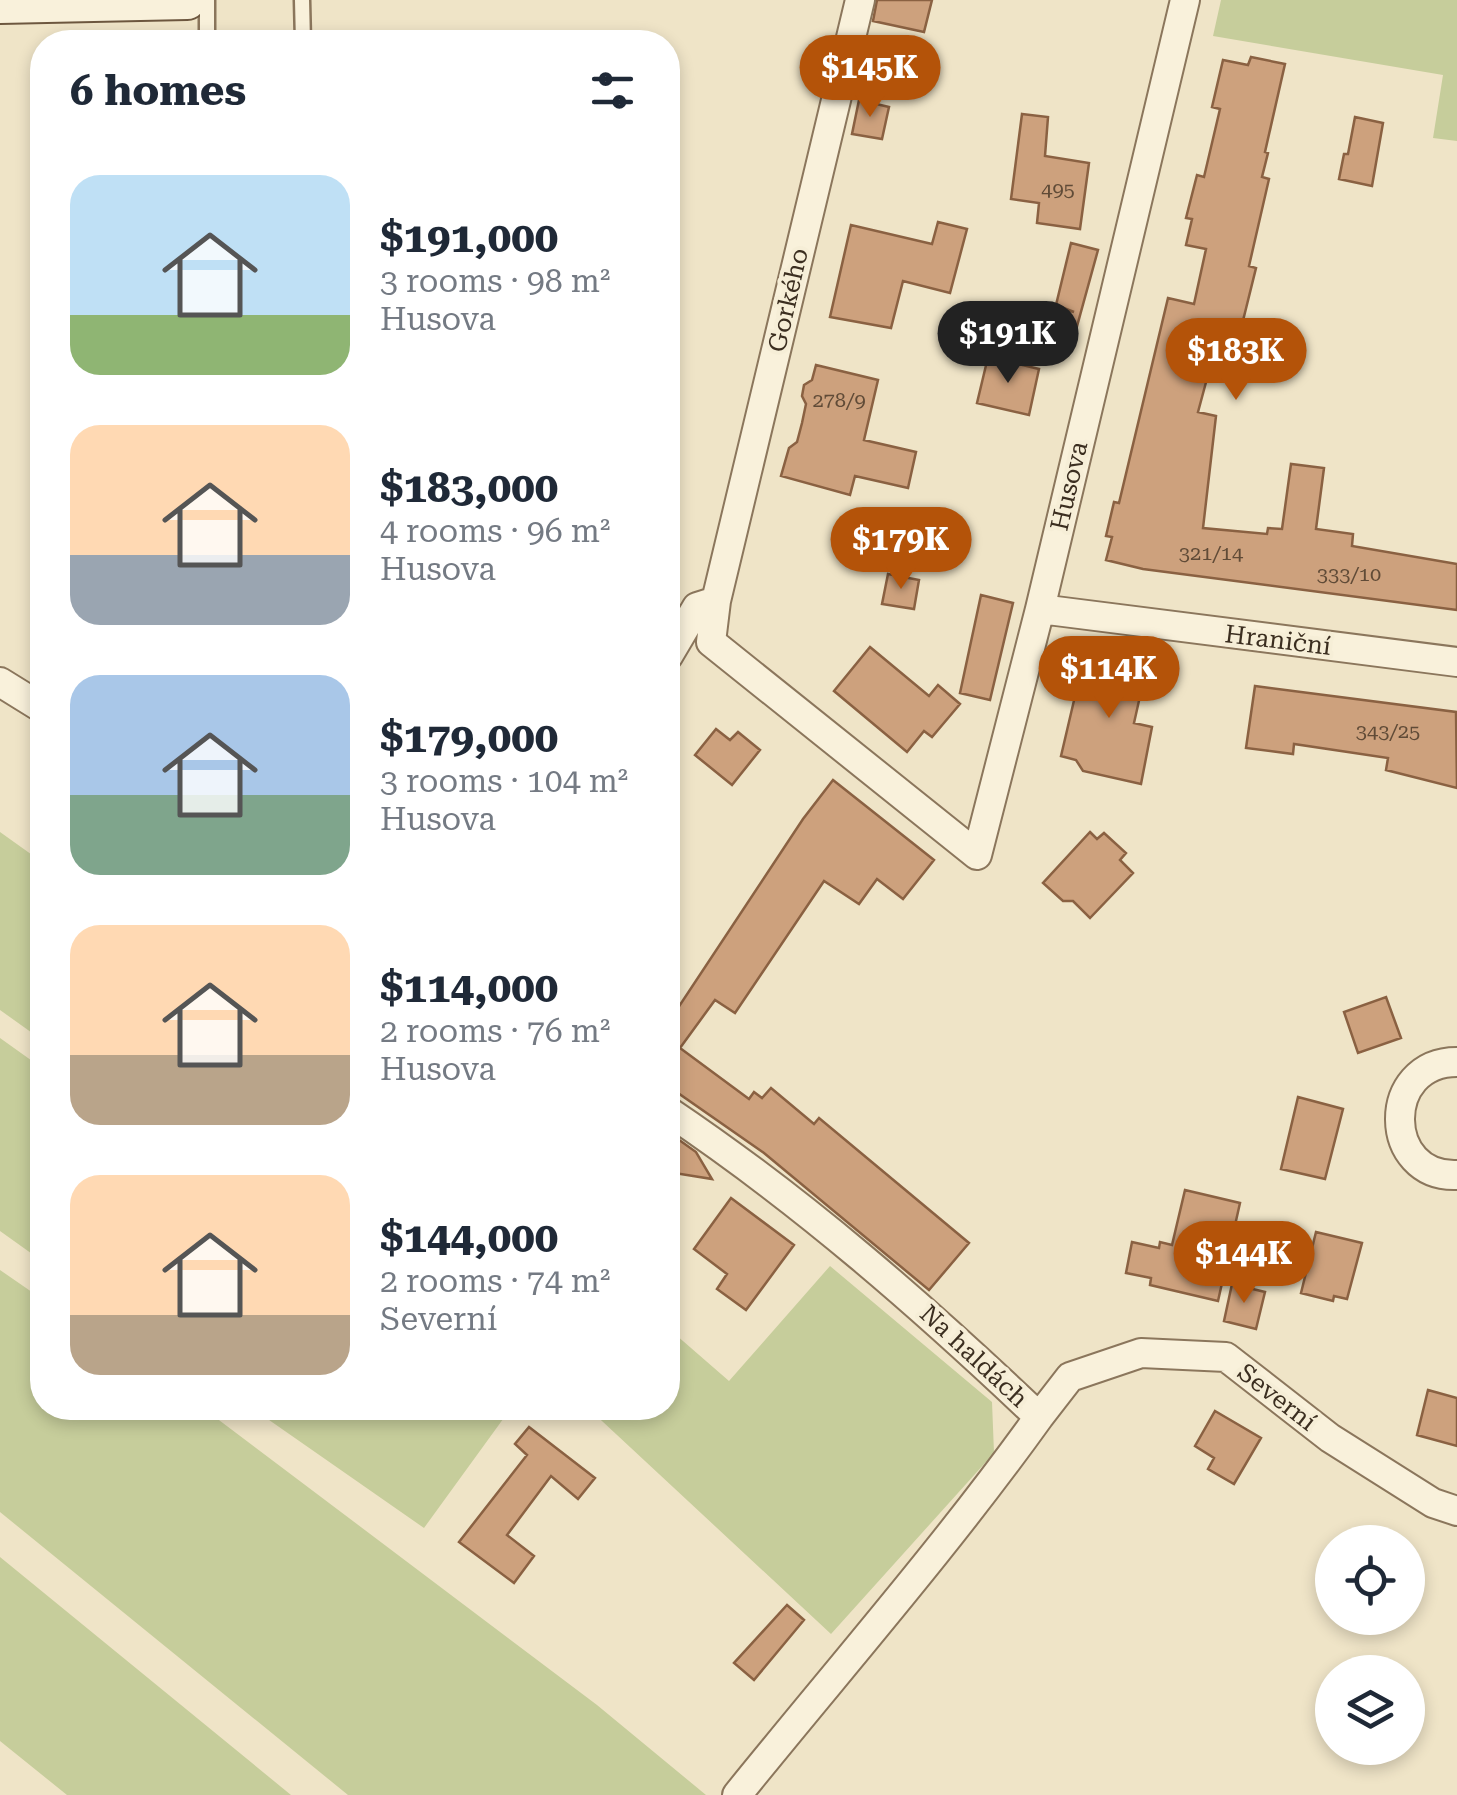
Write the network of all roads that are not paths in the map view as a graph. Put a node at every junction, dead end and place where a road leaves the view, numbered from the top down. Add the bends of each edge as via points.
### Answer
1 (187, 0) edge
2 (207, 0) edge
3 (302, 0) edge
4 (860, 0) edge
5 (1185, 0) edge
6 (0, 4) edge
7 (207, 30) edge
8 (303, 30) edge
9 (716, 601) junction
10 (1040, 609) junction
11 (680, 636) edge
12 (1457, 662) edge
13 (0, 682) edge
14 (30, 701) edge
15 (976, 855) joint
16 (1457, 1062) edge
17 (680, 1118) edge
18 (1457, 1175) edge
19 (1039, 1417) junction
20 (1457, 1511) edge
21 (737, 1795) edge

1 - 6 street
2 - 7 lane
3 - 8 lane
4 - 9 street, Gorkého
5 - 10 street, Husova
9 - 11 street via 698,607
9 - 15 street, Gorkého via 711,642
10 - 12 street, Hraniční
10 - 15 street, Husova
13 - 14 street
16 - 18 street via 1422,1072 1405,1090 1398,1118 1404,1144 1421,1165
17 - 19 street, Na haldách via 921,1305
19 - 20 street, Severní via 1070,1377 1141,1353 1226,1357 1330,1438 1433,1503
19 - 21 street, Na haldách via 974,1508

